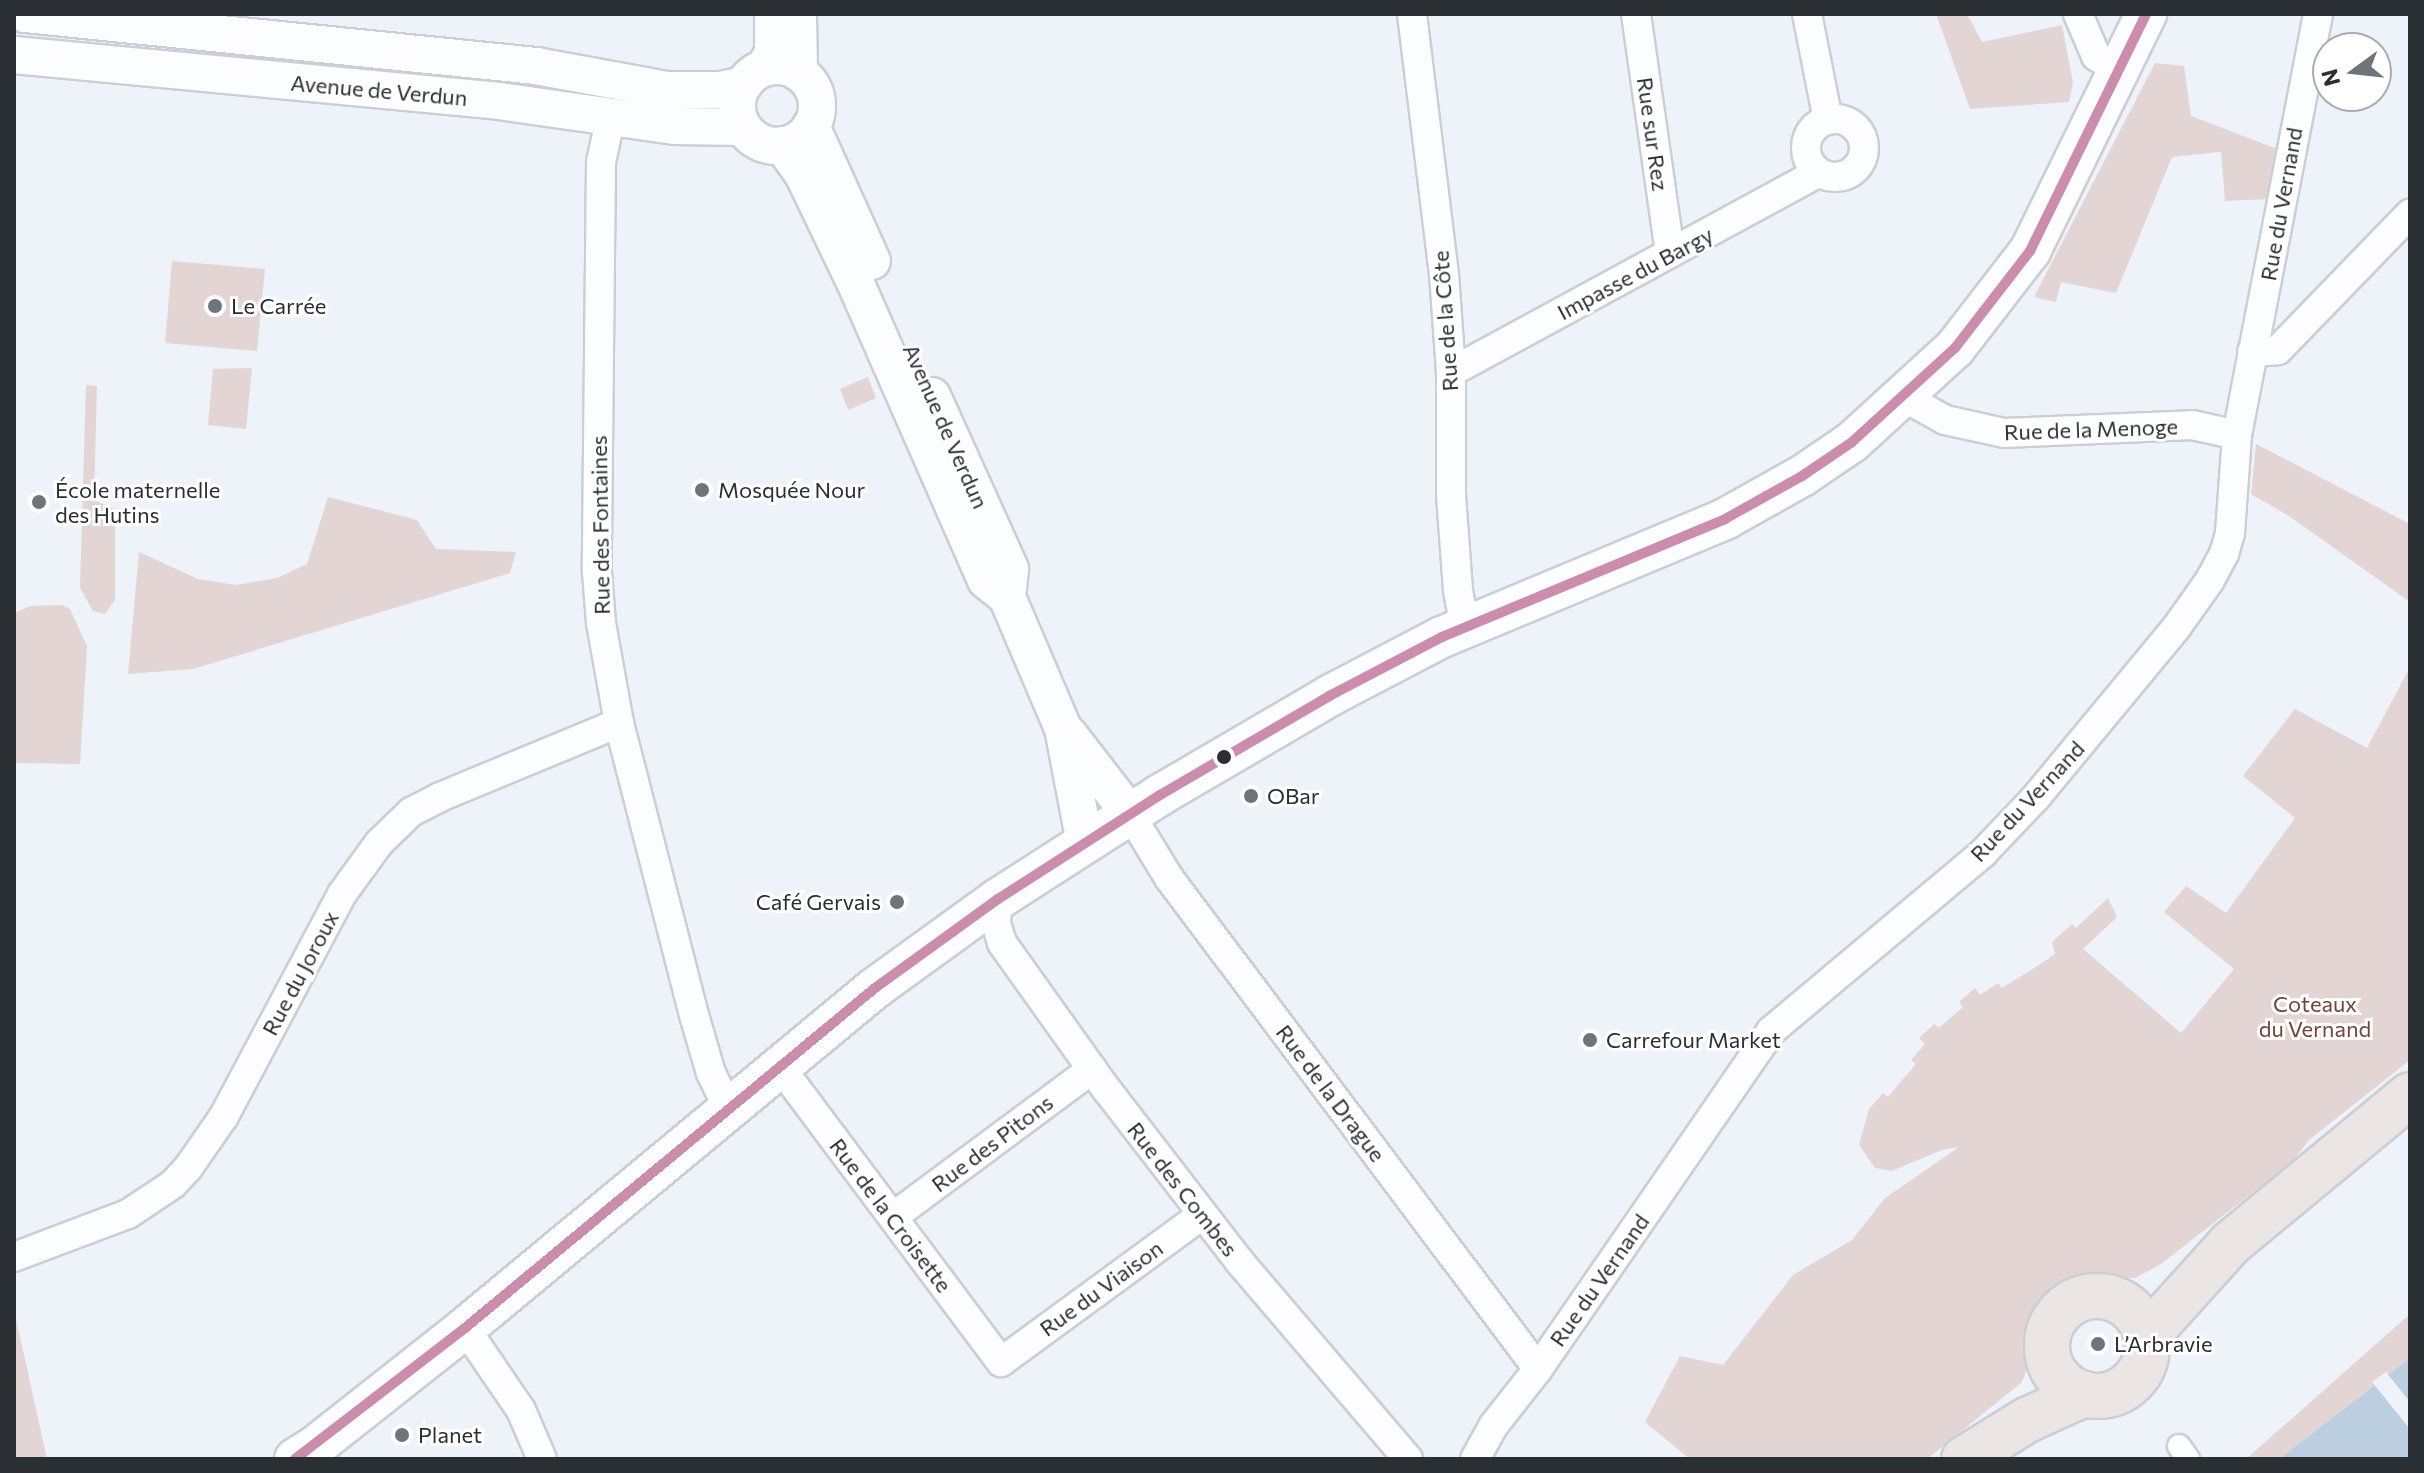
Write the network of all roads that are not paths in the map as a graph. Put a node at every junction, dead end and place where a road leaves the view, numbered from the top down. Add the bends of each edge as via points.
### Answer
1 (25, 14) edge
2 (773, 14) edge
3 (798, 14) edge
4 (1412, 14) edge
5 (1636, 14) edge
6 (1807, 14) edge
7 (2078, 14) edge
8 (2146, 14) edge
9 (2318, 14) edge
10 (14, 55) edge
11 (2119, 71) junction
12 (769, 75) junction
13 (611, 116) junction
14 (1828, 120) junction
15 (743, 127) junction
16 (797, 135) junction
17 (1818, 173) junction
18 (2410, 214) edge
19 (1670, 253) junction
20 (2252, 352) junction
21 (1451, 372) junction
22 (1904, 397) junction
23 (2237, 435) junction
24 (1465, 628) junction
25 (619, 723) junction
26 (1063, 728) junction
27 (1130, 814) junction
28 (1085, 843) junction
29 (998, 899) junction
30 (781, 1068) junction
31 (1092, 1069) junction
32 (2410, 1095) edge
33 (729, 1110) junction
34 (1202, 1215) junction
35 (893, 1217) junction
36 (14, 1257) edge
37 (2135, 1320) junction
38 (465, 1328) junction
39 (2048, 1357) junction
40 (1001, 1362) joint
41 (1538, 1369) junction
42 (2084, 1394) junction
43 (1967, 1457) edge
44 (295, 1459) edge
45 (542, 1459) edge
46 (1408, 1459) edge
47 (1475, 1459) edge

1 - 12 street, Avenue de Verdun via 536,66 658,89 713,90
2 - 12 street
3 - 12 street
4 - 21 street, Rue de la Côte
5 - 19 street, Rue sur Rez
6 - 14 street
7 - 11 street via 2096,56
8 - 11 main road
9 - 20 street, Rue du Vernand
10 - 13 street, Avenue de Verdun
11 - 22 main road via 2030,251 1974,326
12 - 15 street via 737,108
12 - 16 street via 816,97 816,112
13 - 15 street, Avenue de Verdun via 674,126
13 - 25 street, Rue des Fontaines via 601,162 597,572 602,635
14 - 17 street via 1814,128 1806,142 1807,159
14 - 17 street via 1841,119 1856,128 1864,154 1846,176
15 - 16 street via 758,141
16 - 26 street, Avenue de Verdun via 803,174 986,580 1007,597
17 - 19 street, Impasse du Bargy
18 - 20 street via 2278,350
19 - 21 street, Impasse du Bargy
20 - 23 street, Rue du Vernand
21 - 24 street, Rue de la Côte via 1451,495
22 - 23 street, Rue de la Menoge via 1945,420 2004,433 2192,425
22 - 24 main road via 1832,456 1734,514
23 - 41 street, Rue du Vernand via 2224,554 2176,628 1983,853 1771,1031
24 - 27 main road via 1331,695
25 - 33 street, Rue des Fontaines via 711,1073
25 - 36 street, Rue du Joroux via 411,812 379,843 342,894 224,1116 188,1168 128,1214
26 - 27 street, Avenue de Verdun
26 - 28 street, Avenue de Verdun
27 - 28 main road
27 - 41 street, Rue de la Drague via 1169,878
28 - 29 main road
29 - 30 main road via 875,988
29 - 31 street, Rue des Combes via 996,923 1002,943
30 - 33 main road
30 - 35 street, Rue de la Croisette
31 - 34 street, Rue des Combes
31 - 35 street, Rue des Pitons
32 - 37 main road
33 - 38 main road
34 - 40 street, Rue du Viaison
34 - 46 street, Rue des Combes
35 - 40 street, Rue de la Croisette
37 - 39 main road via 2095,1296 2068,1305 2050,1328
37 - 42 main road via 2144,1360 2133,1380 2114,1392
38 - 44 main road
38 - 45 street via 521,1410
39 - 42 main road via 2061,1380
39 - 43 main road via 2032,1385
41 - 47 street, Rue du Vernand
42 - 43 main road via 2027,1420

